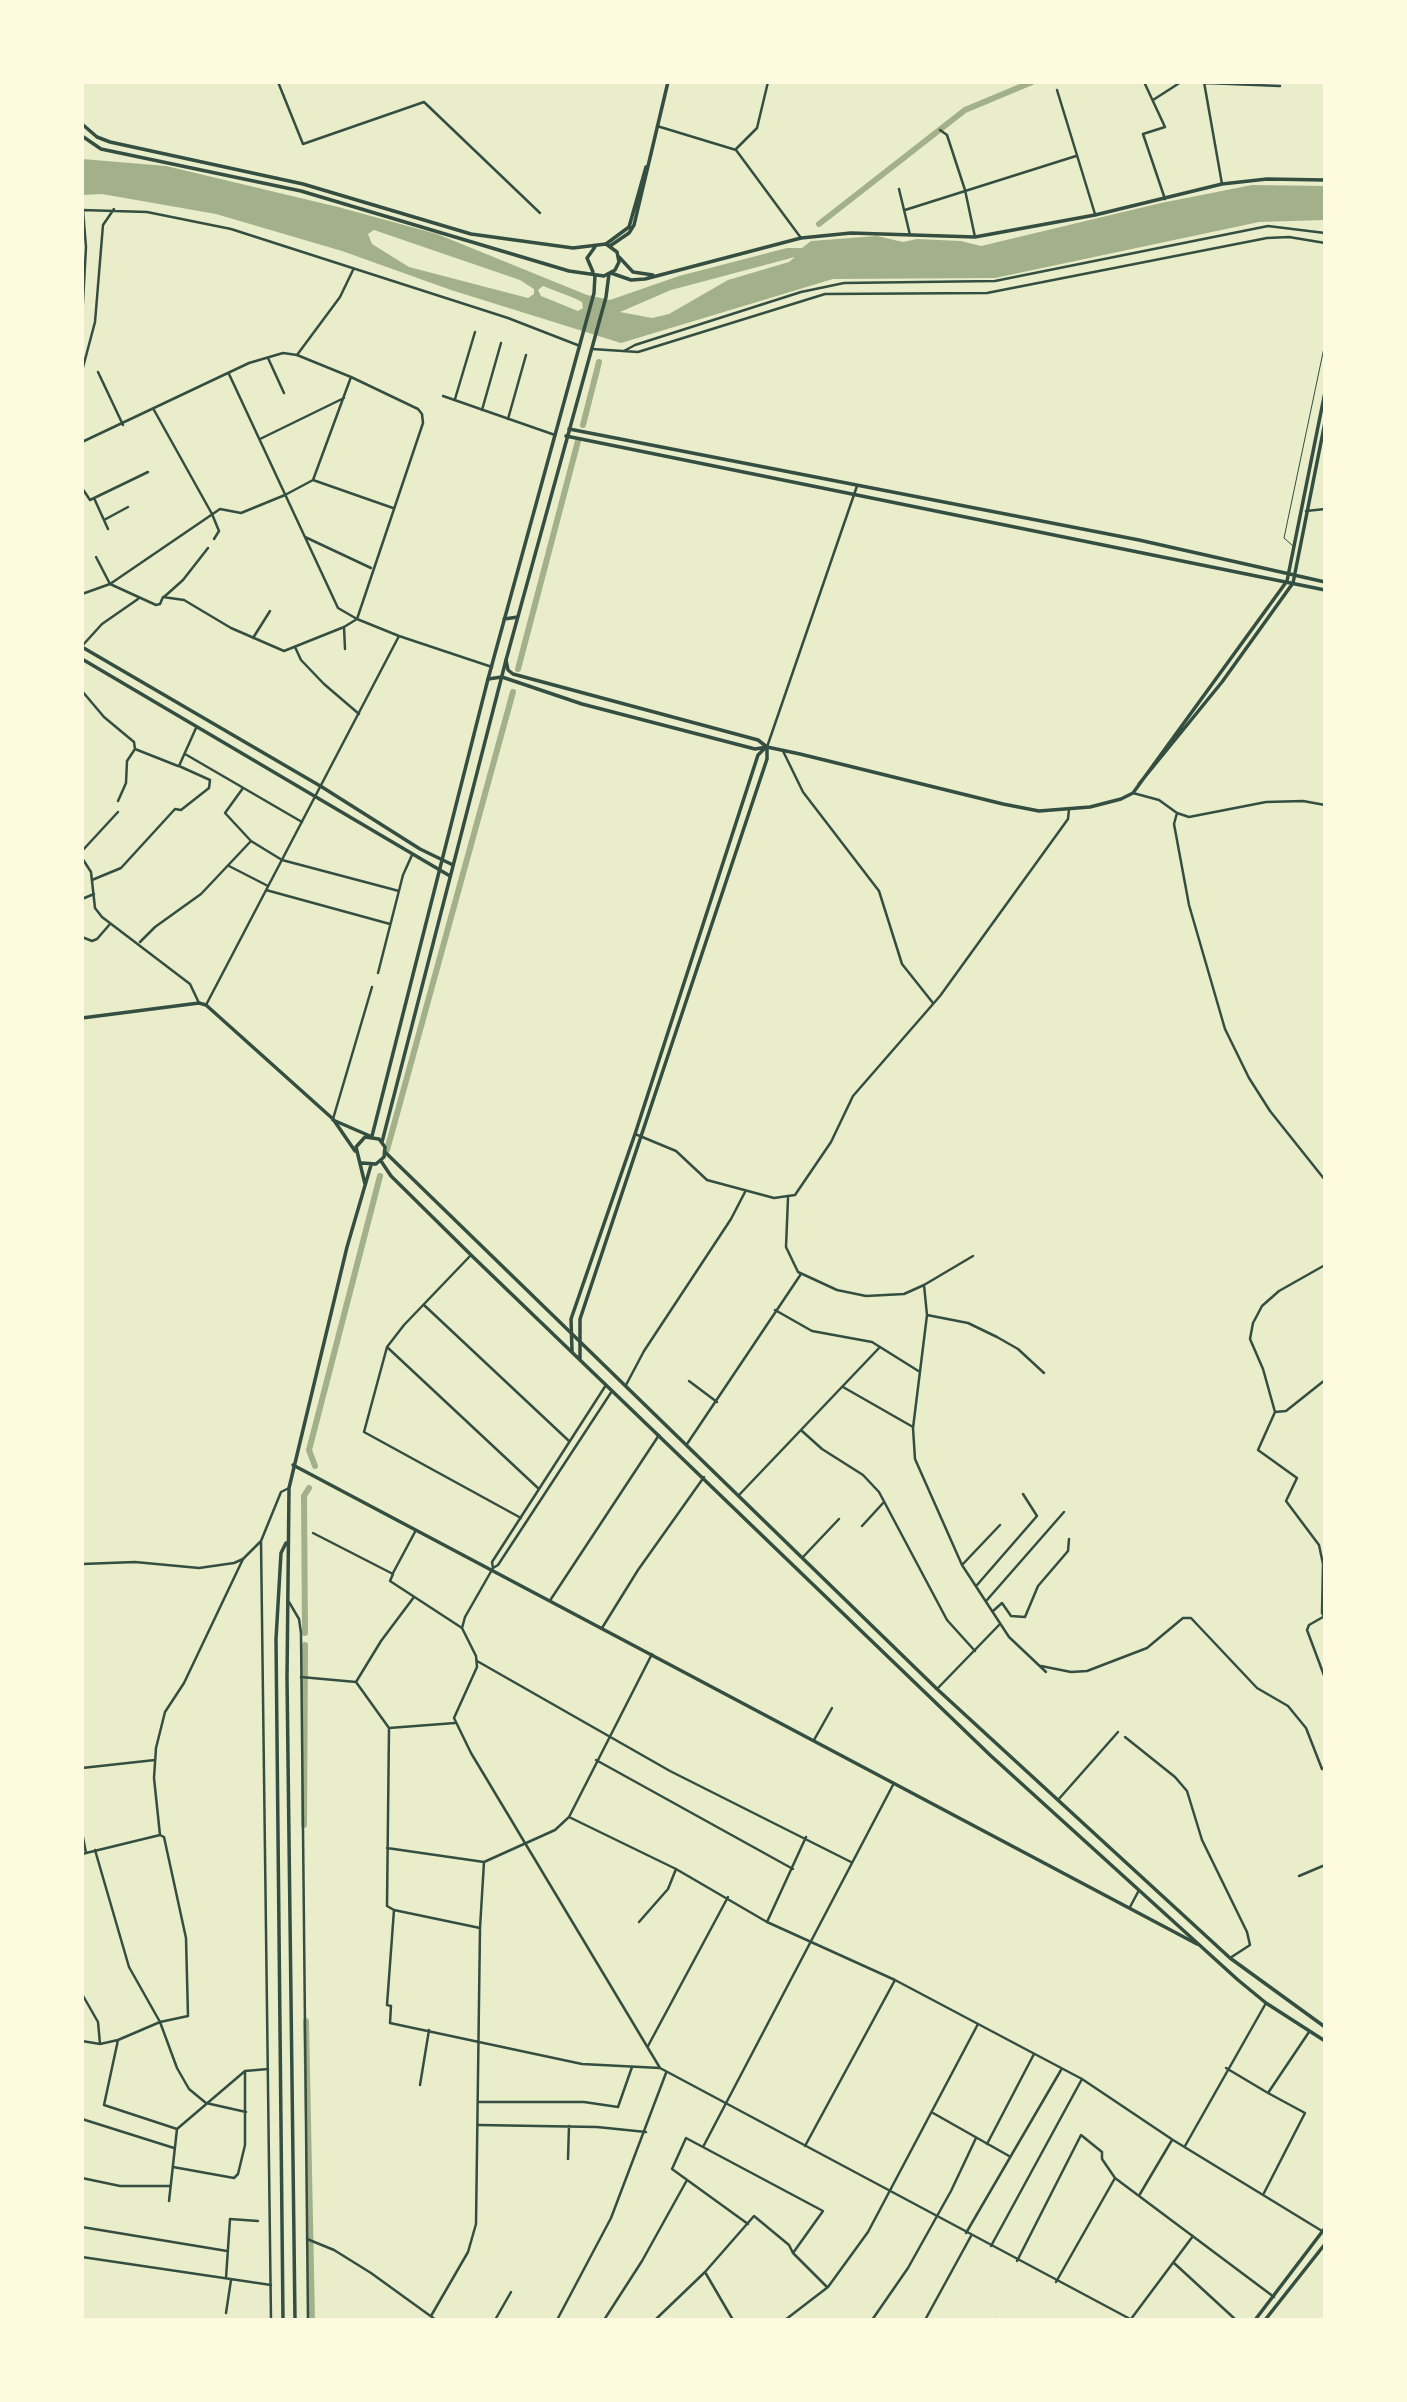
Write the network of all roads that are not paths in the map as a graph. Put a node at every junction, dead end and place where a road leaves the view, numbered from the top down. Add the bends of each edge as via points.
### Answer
1 (278, 82) edge
2 (668, 82) edge
3 (768, 82) edge
4 (1181, 82) edge
5 (1204, 83) edge
6 (1144, 85) dead end
7 (1280, 86) dead end
8 (1057, 90) dead end
9 (1153, 100) junction
10 (82, 124) edge
11 (656, 126) junction
12 (940, 130) dead end
13 (83, 139) edge
14 (736, 149) junction
15 (1076, 156) junction
16 (1325, 180) edge
17 (1222, 184) junction
18 (899, 189) dead end
19 (965, 190) junction
20 (1165, 199) junction
21 (114, 209) junction
22 (83, 210) edge
23 (905, 210) junction
24 (540, 213) dead end
25 (1095, 215) junction
26 (1325, 233) edge
27 (911, 235) junction
28 (801, 237) junction
29 (975, 237) junction
30 (1325, 243) edge
31 (596, 245) junction
32 (608, 245) junction
33 (86, 247) junction
34 (82, 251) edge
35 (619, 257) junction
36 (353, 269) junction
37 (594, 273) junction
38 (610, 274) junction
39 (659, 275) junction
40 (801, 292) junction
41 (803, 301) junction
42 (82, 320) edge
43 (475, 332) dead end
44 (501, 343) dead end
45 (1325, 343) edge
46 (580, 346) junction
47 (592, 349) junction
48 (622, 353) junction
49 (297, 355) junction
50 (526, 355) dead end
51 (267, 357) junction
52 (82, 372) edge
53 (98, 372) dead end
54 (229, 374) junction
55 (351, 377) junction
56 (1325, 392) edge
57 (284, 393) dead end
58 (443, 396) dead end
59 (344, 398) junction
60 (455, 400) junction
61 (155, 410) junction
62 (482, 410) junction
63 (508, 419) junction
64 (1325, 423) edge
65 (123, 425) junction
66 (568, 429) junction
67 (555, 435) junction
68 (566, 436) junction
69 (260, 439) junction
70 (82, 442) edge
71 (148, 472) dead end
72 (313, 480) junction
73 (857, 486) junction
74 (82, 488) edge
75 (855, 493) junction
76 (285, 495) junction
77 (94, 498) junction
78 (128, 507) dead end
79 (393, 508) junction
80 (1325, 509) edge
81 (1306, 511) junction
82 (212, 514) junction
83 (104, 520) junction
84 (108, 528) dead end
85 (305, 537) junction
86 (214, 539) dead end
87 (1293, 546) junction
88 (208, 548) dead end
89 (96, 557) dead end
90 (372, 569) junction
91 (1289, 574) junction
92 (1295, 575) junction
93 (1287, 581) junction
94 (1325, 582) edge
95 (1293, 583) junction
96 (110, 584) junction
97 (1325, 590) edge
98 (82, 594) edge
99 (163, 597) junction
100 (139, 598) junction
101 (270, 611) dead end
102 (518, 617) junction
103 (504, 619) junction
104 (357, 620) junction
105 (344, 627) junction
106 (399, 636) junction
107 (253, 638) junction
108 (82, 647) edge
109 (295, 648) junction
110 (345, 649) dead end
111 (82, 659) edge
112 (506, 660) junction
113 (492, 667) junction
114 (502, 677) junction
115 (488, 679) junction
116 (82, 691) edge
117 (359, 714) junction
118 (196, 726) junction
119 (767, 747) junction
120 (135, 749) junction
121 (783, 751) junction
122 (185, 754) junction
123 (179, 766) junction
124 (1139, 785) junction
125 (322, 787) junction
126 (243, 788) junction
127 (1133, 793) junction
128 (317, 796) junction
129 (118, 801) dead end
130 (1325, 805) edge
131 (1069, 809) junction
132 (118, 812) dead end
133 (1177, 813) junction
134 (302, 822) junction
135 (251, 841) junction
136 (82, 851) edge
137 (412, 855) junction
138 (82, 858) edge
139 (282, 860) junction
140 (441, 861) junction
141 (453, 865) junction
142 (229, 866) junction
143 (438, 872) junction
144 (450, 876) junction
145 (92, 880) junction
146 (268, 886) junction
147 (266, 890) junction
148 (399, 891) junction
149 (94, 894) junction
150 (82, 899) edge
151 (110, 924) junction
152 (390, 924) junction
153 (82, 937) edge
154 (139, 943) junction
155 (378, 973) dead end
156 (372, 987) dead end
157 (199, 1003) junction
158 (933, 1003) junction
159 (206, 1006) junction
160 (82, 1018) edge
161 (333, 1119) junction
162 (635, 1133) junction
163 (371, 1136) junction
164 (642, 1136) junction
165 (382, 1142) junction
166 (355, 1152) junction
167 (385, 1152) junction
168 (380, 1161) junction
169 (362, 1163) junction
170 (371, 1166) junction
171 (1325, 1180) edge
172 (365, 1188) junction
173 (745, 1192) junction
174 (788, 1198) junction
175 (471, 1255) junction
176 (973, 1256) dead end
177 (1325, 1265) edge
178 (801, 1274) junction
179 (924, 1285) junction
180 (424, 1305) junction
181 (775, 1310) junction
182 (927, 1315) junction
183 (570, 1331) junction
184 (580, 1340) junction
185 (387, 1347) junction
186 (880, 1347) junction
187 (572, 1351) junction
188 (580, 1358) junction
189 (920, 1372) junction
190 (1044, 1373) dead end
191 (1325, 1380) edge
192 (689, 1381) dead end
193 (606, 1385) junction
194 (626, 1385) junction
195 (843, 1387) junction
196 (612, 1391) junction
197 (717, 1402) junction
198 (1275, 1412) junction
199 (914, 1428) junction
200 (802, 1431) junction
201 (659, 1435) junction
202 (569, 1441) junction
203 (687, 1444) junction
204 (293, 1465) junction
205 (704, 1477) junction
206 (289, 1488) junction
207 (539, 1489) junction
208 (1023, 1494) dead end
209 (739, 1495) junction
210 (884, 1502) junction
211 (1064, 1512) dead end
212 (521, 1518) junction
213 (839, 1519) dead end
214 (1000, 1525) dead end
215 (862, 1526) dead end
216 (416, 1530) junction
217 (313, 1533) dead end
218 (1069, 1539) dead end
219 (261, 1541) junction
220 (287, 1541) junction
221 (803, 1558) junction
222 (243, 1559) junction
223 (82, 1564) edge
224 (962, 1565) junction
225 (492, 1568) junction
226 (393, 1574) junction
227 (977, 1585) junction
228 (414, 1597) junction
229 (287, 1599) junction
230 (551, 1600) junction
231 (987, 1600) junction
232 (993, 1611) junction
233 (1324, 1618) edge
234 (1000, 1624) junction
235 (462, 1628) junction
236 (603, 1628) junction
237 (975, 1651) junction
238 (652, 1654) junction
239 (477, 1661) junction
240 (1040, 1666) junction
241 (1046, 1672) dead end
242 (302, 1677) junction
243 (1325, 1678) edge
244 (356, 1682) junction
245 (937, 1689) junction
246 (832, 1708) dead end
247 (455, 1723) junction
248 (389, 1728) junction
249 (1118, 1732) dead end
250 (1125, 1737) dead end
251 (609, 1738) junction
252 (814, 1740) junction
253 (156, 1760) junction
254 (596, 1760) junction
255 (1325, 1767) edge
256 (82, 1768) edge
257 (894, 1783) junction
258 (1058, 1801) junction
259 (569, 1817) junction
260 (82, 1832) edge
261 (160, 1835) junction
262 (289, 1837) junction
263 (806, 1837) junction
264 (279, 1838) junction
265 (525, 1846) junction
266 (387, 1848) junction
267 (95, 1850) junction
268 (84, 1854) edge
269 (484, 1862) junction
270 (851, 1862) junction
271 (1325, 1865) edge
272 (676, 1869) junction
273 (793, 1869) junction
274 (1298, 1876) dead end
275 (1139, 1892) junction
276 (728, 1897) junction
277 (1129, 1907) junction
278 (1175, 1908) junction
279 (394, 1910) junction
280 (1170, 1918) junction
281 (639, 1922) dead end
282 (767, 1922) junction
283 (480, 1928) junction
284 (811, 1939) junction
285 (1200, 1946) junction
286 (1230, 1958) junction
287 (895, 1980) junction
288 (82, 1994) edge
289 (1266, 2003) junction
290 (159, 2022) junction
291 (978, 2024) junction
292 (1325, 2027) edge
293 (429, 2030) junction
294 (1309, 2032) junction
295 (118, 2040) junction
296 (481, 2040) junction
297 (82, 2041) edge
298 (1325, 2041) edge
299 (100, 2044) junction
300 (648, 2046) junction
301 (1034, 2054) junction
302 (632, 2067) junction
303 (660, 2068) junction
304 (1226, 2068) junction
305 (268, 2070) junction
306 (1061, 2070) junction
307 (245, 2071) junction
308 (666, 2073) junction
309 (1082, 2079) junction
310 (420, 2085) dead end
311 (1268, 2094) junction
312 (479, 2102) junction
313 (206, 2103) junction
314 (723, 2104) junction
315 (246, 2112) junction
316 (933, 2113) junction
317 (82, 2119) edge
318 (479, 2125) junction
319 (569, 2126) junction
320 (177, 2129) junction
321 (646, 2132) junction
322 (976, 2138) junction
323 (1173, 2140) junction
324 (987, 2144) junction
325 (703, 2147) junction
326 (805, 2147) junction
327 (1185, 2147) junction
328 (174, 2148) junction
329 (1010, 2157) junction
330 (568, 2159) dead end
331 (173, 2167) junction
332 (82, 2178) edge
333 (1115, 2178) junction
334 (688, 2180) junction
335 (170, 2186) junction
336 (889, 2193) junction
337 (1263, 2193) junction
338 (283, 2194) junction
339 (1140, 2194) junction
340 (294, 2195) junction
341 (169, 2201) dead end
342 (935, 2216) junction
343 (258, 2221) dead end
344 (748, 2224) junction
345 (82, 2227) edge
346 (1324, 2230) edge
347 (969, 2234) junction
348 (1193, 2236) junction
349 (307, 2239) junction
350 (1325, 2244) edge
351 (991, 2246) junction
352 (227, 2251) junction
353 (1323, 2251) edge
354 (793, 2253) junction
355 (82, 2257) edge
356 (1017, 2261) junction
357 (1173, 2262) junction
358 (705, 2272) junction
359 (228, 2280) junction
360 (1056, 2281) junction
361 (271, 2285) junction
362 (828, 2287) junction
363 (511, 2292) dead end
364 (1273, 2297) junction
365 (226, 2313) dead end
366 (1119, 2313) junction
367 (431, 2316) junction
368 (271, 2320) edge
369 (283, 2320) edge
370 (295, 2320) edge
371 (308, 2320) edge
372 (436, 2320) edge
373 (495, 2320) edge
374 (557, 2320) edge
375 (604, 2320) edge
376 (655, 2320) edge
377 (733, 2320) edge
378 (785, 2320) edge
379 (872, 2320) edge
380 (925, 2320) edge
381 (1116, 2320) edge
382 (1131, 2320) edge
383 (1236, 2320) edge
384 (1255, 2320) edge
385 (1265, 2320) edge

1 - 24 street via 303,144 424,102
2 - 11 main road
3 - 14 street via 757,128
4 - 9 street
5 - 7 street
5 - 17 street
6 - 9 street
8 - 15 street
9 - 20 street via 1165,127 1143,134
10 - 31 main road via 110,142 303,184 471,234 573,248
11 - 14 street
11 - 32 main road via 633,228
12 - 19 street via 947,135
13 - 37 main road via 101,149 301,191 569,271
14 - 28 street
15 - 19 street
15 - 25 street
16 - 17 main road
17 - 20 main road
18 - 23 street
19 - 23 street
19 - 29 street
20 - 25 main road
21 - 22 street
21 - 36 street via 231,229
21 - 52 street via 103,225 95,322
22 - 33 street
23 - 27 street
25 - 29 main road
26 - 40 street via 1268,226 995,281 844,283
27 - 28 main road
27 - 29 main road
28 - 39 main road
30 - 41 street via 1267,238 987,293 846,292
31 - 32 main road
31 - 37 main road via 587,258
32 - 35 main road
33 - 34 street
33 - 42 street
35 - 38 main road
35 - 39 main road via 633,272
36 - 46 street
36 - 49 street via 340,297
37 - 38 main road
37 - 46 main road via 594,293
38 - 39 main road via 631,280
38 - 47 main road
40 - 41 street
40 - 48 street
41 - 48 street
43 - 60 street
44 - 62 street
45 - 87 lane via 1284,538
46 - 67 main road
47 - 48 street
47 - 66 main road
49 - 51 street
49 - 55 street
50 - 63 street
51 - 54 street
51 - 57 street
53 - 65 street
54 - 61 street
54 - 69 street
55 - 59 street
55 - 79 street via 422,414 423,423
56 - 87 main road
58 - 60 street
59 - 69 street
59 - 72 street
60 - 62 street
61 - 65 street
61 - 82 street
62 - 63 street
63 - 67 street
64 - 81 main road
65 - 70 street
66 - 68 main road
66 - 73 main road
67 - 103 main road
68 - 75 main road
68 - 102 main road
69 - 76 street
71 - 77 street
72 - 76 street
72 - 79 street
73 - 75 street
73 - 91 main road
74 - 77 street via 88,500
75 - 93 main road
75 - 119 street
76 - 82 street via 237,514 224,508
76 - 85 street
77 - 83 street
78 - 83 street
79 - 90 street
80 - 81 street
81 - 92 main road
82 - 86 street via 219,531
82 - 96 street
83 - 84 street
85 - 90 street
85 - 104 street via 338,608
87 - 91 main road
88 - 99 street
89 - 96 street
90 - 104 street
91 - 92 main road
91 - 93 main road
92 - 94 main road
92 - 95 main road
93 - 95 main road
93 - 124 main road
95 - 97 main road
95 - 124 main road via 1222,682
96 - 98 street
96 - 100 street
99 - 100 street via 156,605
99 - 107 street via 184,600
100 - 108 street via 102,624
101 - 107 street
102 - 103 main road
102 - 112 main road
103 - 113 main road
104 - 105 street
104 - 106 street
105 - 109 street
105 - 110 street
106 - 113 street
106 - 117 street
107 - 109 street via 284,651
108 - 125 main road
109 - 117 street via 324,684
111 - 118 main road
112 - 114 main road
112 - 119 main road via 513,674 758,740
113 - 115 main road
114 - 115 main road
114 - 119 main road via 582,704 755,749
114 - 141 main road
115 - 140 main road
116 - 120 street via 134,742
117 - 125 street
118 - 122 street
118 - 128 main road
119 - 121 main road
119 - 162 main road via 758,755
119 - 164 main road via 767,759
120 - 123 street
120 - 129 street via 127,761 126,783
121 - 131 main road via 1003,804 1039,811
121 - 158 street via 803,792 879,891 902,964
122 - 123 street
122 - 126 street
123 - 145 street via 210,780 209,788 181,810 175,809 121,868
124 - 127 main road
125 - 128 street
125 - 140 main road
126 - 134 street
126 - 135 street via 225,813
127 - 131 main road
127 - 133 street via 1159,800
128 - 134 street
128 - 137 main road
130 - 133 street via 1266,802 1189,817
131 - 158 street via 1068,819
132 - 136 street
133 - 171 street via 1174,824 1189,905 1226,1029 1270,1111
134 - 139 street
135 - 139 street
135 - 142 street
137 - 143 main road
137 - 148 street
138 - 145 street
139 - 146 street
139 - 148 street
140 - 141 main road
140 - 143 main road
141 - 144 main road
142 - 146 street
142 - 154 street
143 - 144 main road
143 - 163 main road
144 - 165 main road
145 - 149 street
146 - 147 street
147 - 152 street
147 - 159 street
148 - 152 street
149 - 150 street
149 - 151 street via 95,908
151 - 153 street via 92,942
151 - 154 street
152 - 155 street
154 - 157 street via 190,984
156 - 161 street
157 - 159 main road
157 - 160 main road
158 - 174 street via 866,1079 802,1188
159 - 161 main road
161 - 163 main road
161 - 166 main road
162 - 164 street
162 - 183 main road
163 - 165 main road
163 - 166 main road via 361,1139
164 - 173 street via 676,1152 707,1180
164 - 184 main road via 580,1319
165 - 167 main road
166 - 169 main road
167 - 168 main road
167 - 183 main road
168 - 170 main road
168 - 175 main road
169 - 170 main road
169 - 172 main road
170 - 172 main road
172 - 204 main road
173 - 174 street
173 - 194 street
174 - 178 street via 786,1247
175 - 180 street
175 - 187 main road
176 - 179 street
177 - 198 street via 1279,1291 1262,1306 1253,1323 1250,1339
178 - 179 street via 837,1290 866,1296 904,1294
178 - 181 street
179 - 182 street
180 - 185 street
180 - 202 street
181 - 186 street via 812,1331 851,1336
181 - 197 street
182 - 189 street
182 - 190 street via 968,1323 998,1337
183 - 184 main road
183 - 187 main road
184 - 188 main road
184 - 194 main road
185 - 207 street
185 - 212 street via 364,1432
186 - 189 street
186 - 195 street
187 - 188 main road
188 - 193 main road
189 - 199 street
191 - 198 street via 1286,1411
192 - 197 street
193 - 196 main road
193 - 202 street
194 - 203 main road
195 - 199 street
195 - 200 street
196 - 201 main road
196 - 225 street
197 - 203 street
198 - 233 street via 1258,1450 1297,1478 1286,1501 1319,1545
199 - 224 street via 915,1459
200 - 209 street
200 - 210 street via 863,1475
201 - 205 main road
201 - 230 street
202 - 207 street
203 - 209 main road
204 - 206 main road
204 - 216 main road
205 - 236 street
205 - 275 main road via 896,1666
206 - 219 street via 281,1492
206 - 220 main road
207 - 212 street
208 - 227 street via 1037,1516
209 - 221 main road
210 - 215 street
210 - 237 street via 947,1620
211 - 231 street
212 - 225 street
213 - 221 street
214 - 224 street
216 - 225 main road
216 - 226 street
217 - 226 street
218 - 232 street via 1068,1551 1038,1586 1025,1617 1011,1616 1002,1603
219 - 222 street
219 - 305 street
220 - 229 main road
220 - 264 main road via 281,1553 276,1639
221 - 245 main road
222 - 223 street via 199,1568 135,1562
222 - 253 street via 184,1683 165,1712
224 - 227 street
225 - 230 main road
225 - 235 street via 469,1606
226 - 228 street via 390,1581
227 - 231 street
228 - 235 street
228 - 244 street
229 - 242 street via 300,1625
229 - 262 main road
230 - 236 main road
231 - 232 street
232 - 234 street
233 - 243 street via 1307,1630
234 - 237 street
234 - 240 street
235 - 239 street
236 - 238 main road
237 - 245 street
238 - 251 street
238 - 252 main road
239 - 247 street
239 - 251 street
240 - 241 street
240 - 255 street via 1087,1671 1147,1648 1187,1616 1258,1688 1288,1706 1307,1728 1322,1769
242 - 244 street
242 - 349 street
244 - 248 street
245 - 258 main road
246 - 252 street
247 - 248 street
247 - 265 street
248 - 266 street
249 - 258 street
250 - 286 street via 1187,1791 1202,1840 1247,1932 1250,1945
251 - 254 street
251 - 263 street
252 - 257 main road
253 - 256 street
253 - 261 street
254 - 259 street
254 - 273 street
257 - 270 street
257 - 277 main road
258 - 278 main road
259 - 265 street
259 - 272 street
260 - 268 street
261 - 267 street
261 - 290 street via 186,1938 188,2015
262 - 264 main road
262 - 340 main road
263 - 270 street
263 - 273 street
264 - 338 main road
265 - 269 street
265 - 300 street
266 - 269 street
266 - 279 street via 387,1906
267 - 268 street
267 - 290 street via 125,1956
269 - 283 street
270 - 284 street
271 - 274 street
272 - 276 street
272 - 281 street via 668,1889
273 - 282 street
275 - 277 street
275 - 280 main road
276 - 282 street
276 - 300 street
277 - 285 main road
278 - 280 main road
278 - 286 main road
279 - 283 street
279 - 293 street via 387,2005 391,2006 390,2022
280 - 285 main road
282 - 284 street
283 - 296 street
284 - 287 street
284 - 314 street
285 - 289 main road
286 - 292 main road
287 - 291 street
287 - 326 street
288 - 299 street via 98,2022
289 - 294 main road
289 - 304 street
290 - 295 street
290 - 313 street via 189,2089
291 - 301 street
291 - 316 street
293 - 296 street
293 - 310 street
294 - 298 main road
294 - 311 street
295 - 299 street
295 - 320 street via 104,2105
296 - 302 street via 582,2064
296 - 312 street
297 - 299 street
300 - 303 street
301 - 306 street
301 - 324 street
302 - 303 street
302 - 312 street via 618,2107 584,2102
303 - 308 street
304 - 311 street
304 - 327 street
305 - 307 street
305 - 361 street
306 - 309 street
306 - 329 street
307 - 313 street
307 - 315 street
308 - 314 street
308 - 321 street
309 - 323 street
309 - 351 street
311 - 337 street via 1305,2113
312 - 318 street
313 - 315 street
313 - 320 street
314 - 325 street
314 - 326 street
315 - 331 street via 242,2164 234,2178
316 - 322 street
316 - 336 street
317 - 328 street
318 - 319 street
318 - 367 street via 476,2224 468,2252
319 - 321 street
319 - 330 street
320 - 328 street
321 - 374 street via 611,2218
322 - 324 street
322 - 342 street
323 - 327 street
323 - 339 street
324 - 329 street
325 - 334 street via 686,2138 672,2169
325 - 354 street via 823,2211
326 - 336 street
327 - 337 street
328 - 331 street
329 - 347 street
331 - 335 street
332 - 335 street via 120,2186
333 - 339 street
333 - 356 street via 1102,2152 1081,2135
333 - 360 street
334 - 344 street
334 - 375 street
335 - 341 street
336 - 342 street
336 - 362 street via 868,2232
337 - 346 street
338 - 340 main road
338 - 369 main road
339 - 348 street
340 - 370 main road
342 - 347 street
342 - 379 street via 908,2268
343 - 352 street via 231,2218
344 - 354 street via 754,2217
344 - 358 street
345 - 352 street
346 - 364 main road
347 - 351 street
347 - 380 street
348 - 357 street
348 - 364 street
349 - 367 street via 371,2273
349 - 371 street
350 - 353 main road
351 - 356 street
352 - 359 street
353 - 385 main road
354 - 362 street
355 - 359 street
356 - 360 street
357 - 382 street
357 - 383 street
358 - 376 street
358 - 377 street
359 - 361 street
359 - 365 street
360 - 366 street
361 - 368 street
362 - 378 street
363 - 373 street
364 - 384 main road
366 - 381 street
366 - 382 street
367 - 372 street

